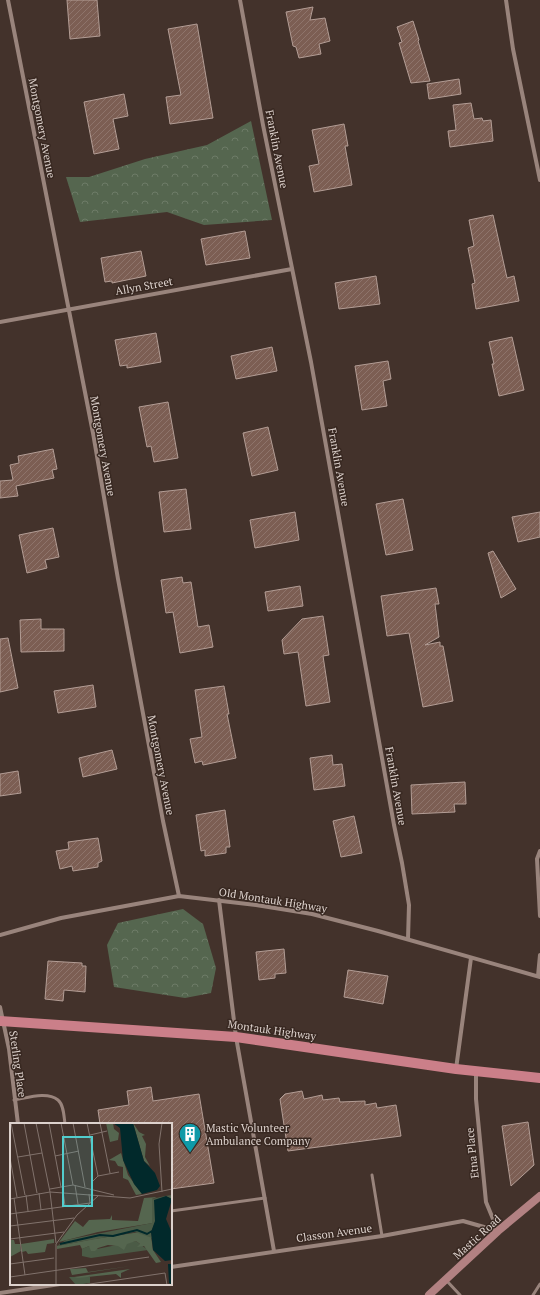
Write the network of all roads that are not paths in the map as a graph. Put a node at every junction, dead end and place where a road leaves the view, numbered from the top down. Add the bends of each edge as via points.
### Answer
1 (8, 0) edge
2 (240, 0) edge
3 (506, 0) edge
4 (540, 180) edge
5 (292, 270) junction
6 (69, 308) junction
7 (0, 322) edge
8 (540, 851) edge
9 (179, 896) junction
10 (219, 900) junction
11 (540, 916) edge
12 (0, 935) edge
13 (408, 939) junction
14 (540, 955) edge
15 (471, 958) junction
16 (539, 976) edge
17 (0, 1007) edge
18 (1, 1021) edge
19 (236, 1037) junction
20 (456, 1068) junction
21 (476, 1070) junction
22 (540, 1078) edge
23 (14, 1100) junction
24 (18, 1123) edge
25 (65, 1123) edge
26 (372, 1175) dead end
27 (540, 1196) edge
28 (265, 1198) junction
29 (172, 1211) edge
30 (498, 1231) junction
31 (382, 1236) junction
32 (274, 1251) junction
33 (172, 1267) edge
34 (446, 1280) junction
35 (540, 1284) edge
36 (42, 1285) edge
37 (0, 1293) edge
38 (429, 1295) edge
39 (460, 1295) edge
40 (533, 1295) edge

1 - 6 street, Montgomery Avenue
2 - 5 street, Franklin Avenue via 262,125
3 - 4 street via 513,48
5 - 6 street, Allyn Street
5 - 13 street, Franklin Avenue via 402,863 409,905
6 - 7 street, Allyn Street
6 - 9 street, Montgomery Avenue via 160,806
8 - 11 street via 537,859
9 - 10 street, Old Montauk Highway
9 - 12 street, Old Montauk Highway via 61,918
10 - 13 street, Old Montauk Highway via 312,914
10 - 19 street
13 - 15 street, Old Montauk Highway
14 - 16 street
15 - 16 street, Old Montauk Highway
15 - 20 street
17 - 18 street, Sterling Place
18 - 19 main road, Montauk Highway
18 - 23 street, Sterling Place via 9,1049
19 - 20 main road, Montauk Highway
19 - 28 street
20 - 21 main road, Montauk Highway
21 - 22 main road, Montauk Highway
21 - 30 street, Etna Place via 476,1099 486,1202
23 - 24 street, Sterling Place
23 - 25 lane via 34,1096 48,1096 58,1100
26 - 31 lane
27 - 30 main road, Mastic Road
28 - 29 lane
28 - 32 street
30 - 31 street, Classon Avenue via 464,1221
30 - 34 main road, Mastic Road
31 - 32 street, Classon Avenue
32 - 33 street, Classon Avenue
34 - 38 main road, Mastic Road
34 - 39 lane
35 - 40 lane
36 - 37 street

